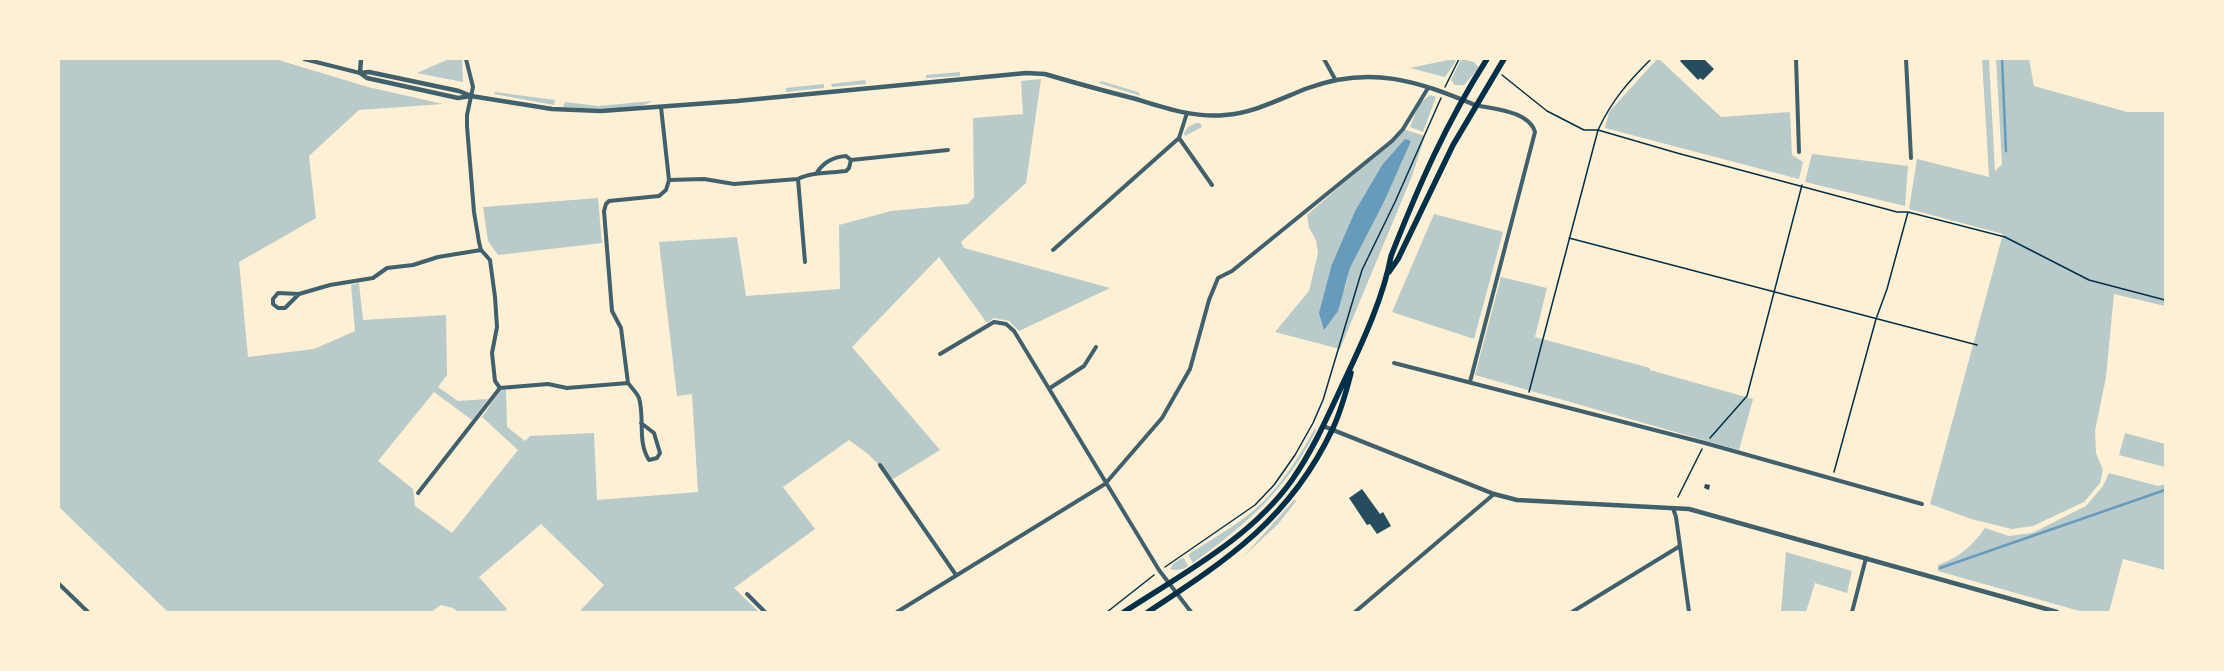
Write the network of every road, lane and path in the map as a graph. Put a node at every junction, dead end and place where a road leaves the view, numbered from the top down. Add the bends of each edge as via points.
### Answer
1 (304, 59) edge
2 (361, 59) edge
3 (466, 59) edge
4 (1324, 59) edge
5 (1459, 59) edge
6 (1488, 59) edge
7 (1504, 59) edge
8 (1651, 59) edge
9 (1796, 59) edge
10 (1906, 59) edge
11 (360, 73) junction
12 (1501, 75) dead end
13 (1335, 79) junction
14 (1428, 88) junction
15 (1443, 92) junction
16 (471, 96) junction
17 (1462, 99) junction
18 (1475, 105) junction
19 (661, 107) junction
20 (1187, 113) junction
21 (1598, 130) junction
22 (1179, 138) junction
23 (948, 150) dead end
24 (1799, 152) dead end
25 (1911, 158) dead end
26 (851, 160) junction
27 (816, 174) junction
28 (798, 179) junction
29 (669, 180) junction
30 (1212, 185) dead end
31 (1802, 185) junction
32 (1908, 212) junction
33 (1569, 238) junction
34 (481, 250) junction
35 (1053, 250) dead end
36 (805, 262) dead end
37 (1388, 274) junction
38 (1774, 291) junction
39 (299, 294) junction
40 (2165, 300) edge
41 (1876, 319) junction
42 (1977, 345) dead end
43 (1096, 347) dead end
44 (940, 354) dead end
45 (1356, 357) junction
46 (1394, 363) dead end
47 (1470, 382) junction
48 (628, 383) junction
49 (500, 388) junction
50 (1050, 388) junction
51 (1528, 396) junction
52 (641, 423) junction
53 (1323, 426) junction
54 (1333, 430) junction
55 (1705, 443) junction
56 (880, 465) dead end
57 (1832, 479) junction
58 (1105, 484) junction
59 (418, 494) dead end
60 (1494, 494) junction
61 (1678, 497) dead end
62 (1922, 504) dead end
63 (1673, 508) junction
64 (1680, 546) junction
65 (1866, 558) junction
66 (1159, 570) junction
67 (956, 575) junction
68 (1169, 582) junction
69 (59, 584) edge
70 (1177, 592) junction
71 (747, 594) dead end
72 (88, 612) edge
73 (765, 612) edge
74 (897, 612) edge
75 (1107, 612) edge
76 (1124, 612) edge
77 (1148, 612) edge
78 (1191, 612) edge
79 (1355, 612) edge
80 (1572, 612) edge
81 (1689, 612) edge
82 (1852, 612) edge
83 (2057, 612) edge

1 - 11 street
2 - 11 street
3 - 16 street via 473,88
4 - 13 street
5 - 15 path
6 - 17 main road
7 - 18 main road
8 - 21 path via 1619,92 1607,109
9 - 24 street
10 - 25 street
11 - 16 street via 367,78 458,98
12 - 21 path via 1561,120 1584,130
13 - 14 street via 1380,76
13 - 20 street via 1256,108 1227,115
14 - 15 street
14 - 58 street via 1403,129 1392,141 1232,271 1218,278 1209,300 1190,369 1162,418
15 - 17 street
15 - 66 path via 1399,195 1362,270 1323,400 1314,423 1295,455 1274,485 1255,505
16 - 19 street via 559,109 601,111
16 - 34 street via 467,126 474,212
17 - 18 street
17 - 37 main road via 1422,179 1391,256
18 - 37 main road via 1420,210 1398,259
18 - 47 street via 1520,116 1531,124 1535,132
19 - 20 street via 1045,74
19 - 29 street
20 - 22 street
21 - 31 path
21 - 33 path
22 - 30 street
22 - 35 street
23 - 26 street
26 - 27 street via 850,168 846,171
26 - 27 street via 846,156 833,157
27 - 28 street
28 - 29 street via 734,184 704,179
28 - 36 street
29 - 48 street via 666,190 659,196 609,201 604,211 612,311 621,328
31 - 32 path via 1897,212
31 - 38 path
32 - 40 path via 2005,237 2089,280
32 - 41 path
33 - 38 path
33 - 51 path
34 - 39 street via 387,268 373,278 330,285
34 - 49 street via 490,260 497,327 492,353 495,381
37 - 45 main road
38 - 41 path
38 - 55 path via 1747,396
39 - 39 street via 278,293 273,299 273,304 278,308 285,308
41 - 42 path
41 - 57 path
43 - 50 street via 1084,366
44 - 50 street via 994,322 1006,324 1014,331
45 - 53 main road
45 - 54 main road
46 - 47 street
47 - 51 street
48 - 49 street via 567,388 548,384
48 - 52 street via 639,397
49 - 59 street
50 - 58 street
51 - 55 street
52 - 52 street via 644,453 649,460 657,458 660,453 654,432
53 - 54 street
53 - 68 main road via 1291,481 1263,512 1210,556
54 - 60 street
54 - 70 main road via 1299,487 1271,520 1232,555
55 - 57 street
55 - 61 path
56 - 67 street
57 - 62 street
58 - 66 street
58 - 67 street
60 - 63 street via 1532,502
60 - 79 street
63 - 64 street
63 - 65 street via 1689,509
64 - 80 street
64 - 81 street
65 - 82 street
65 - 83 street
66 - 68 street
66 - 75 path
67 - 74 street
68 - 70 street
68 - 76 main road
69 - 72 street
70 - 77 main road
70 - 78 street
71 - 73 street

